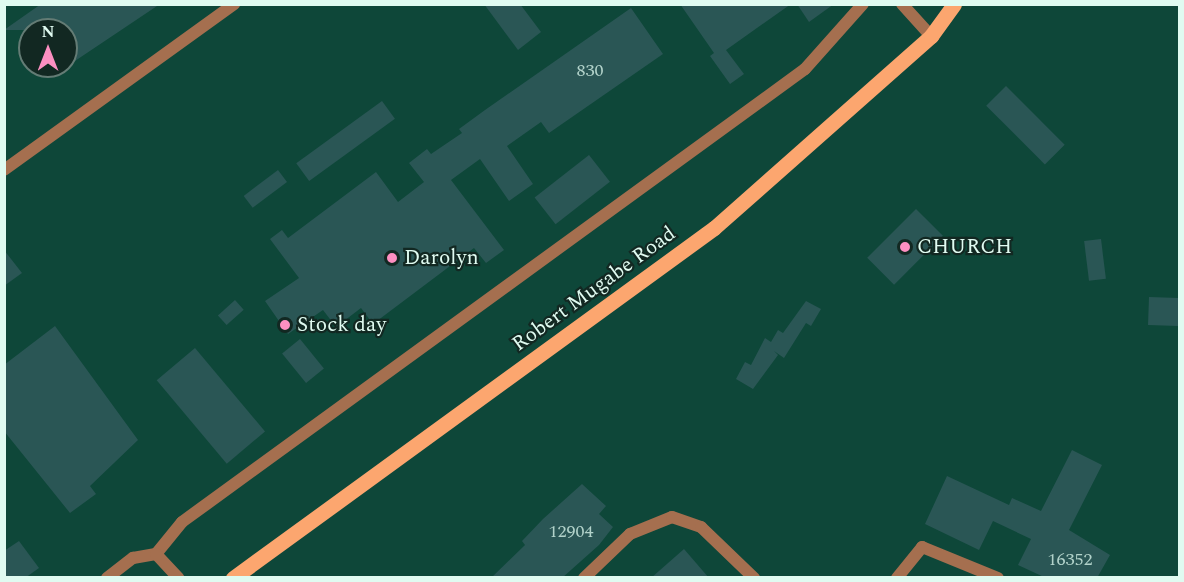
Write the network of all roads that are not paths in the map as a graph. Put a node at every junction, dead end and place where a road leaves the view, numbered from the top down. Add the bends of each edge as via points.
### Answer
1 (234, 4) edge
2 (863, 4) edge
3 (902, 4) edge
4 (954, 4) edge
5 (931, 36) junction
6 (4, 170) edge
7 (156, 554) junction
8 (107, 578) edge
9 (178, 578) edge
10 (232, 578) edge
11 (584, 578) edge
12 (754, 578) edge
13 (897, 578) edge
14 (998, 578) edge

1 - 6 street
2 - 7 street via 805,69 182,522
3 - 5 street
4 - 5 main road, Robert Mugabe Road
5 - 10 main road, Robert Mugabe Road via 714,228
7 - 8 street via 133,558
7 - 9 street
11 - 12 street via 630,534 672,517 701,527
13 - 14 street via 922,546

